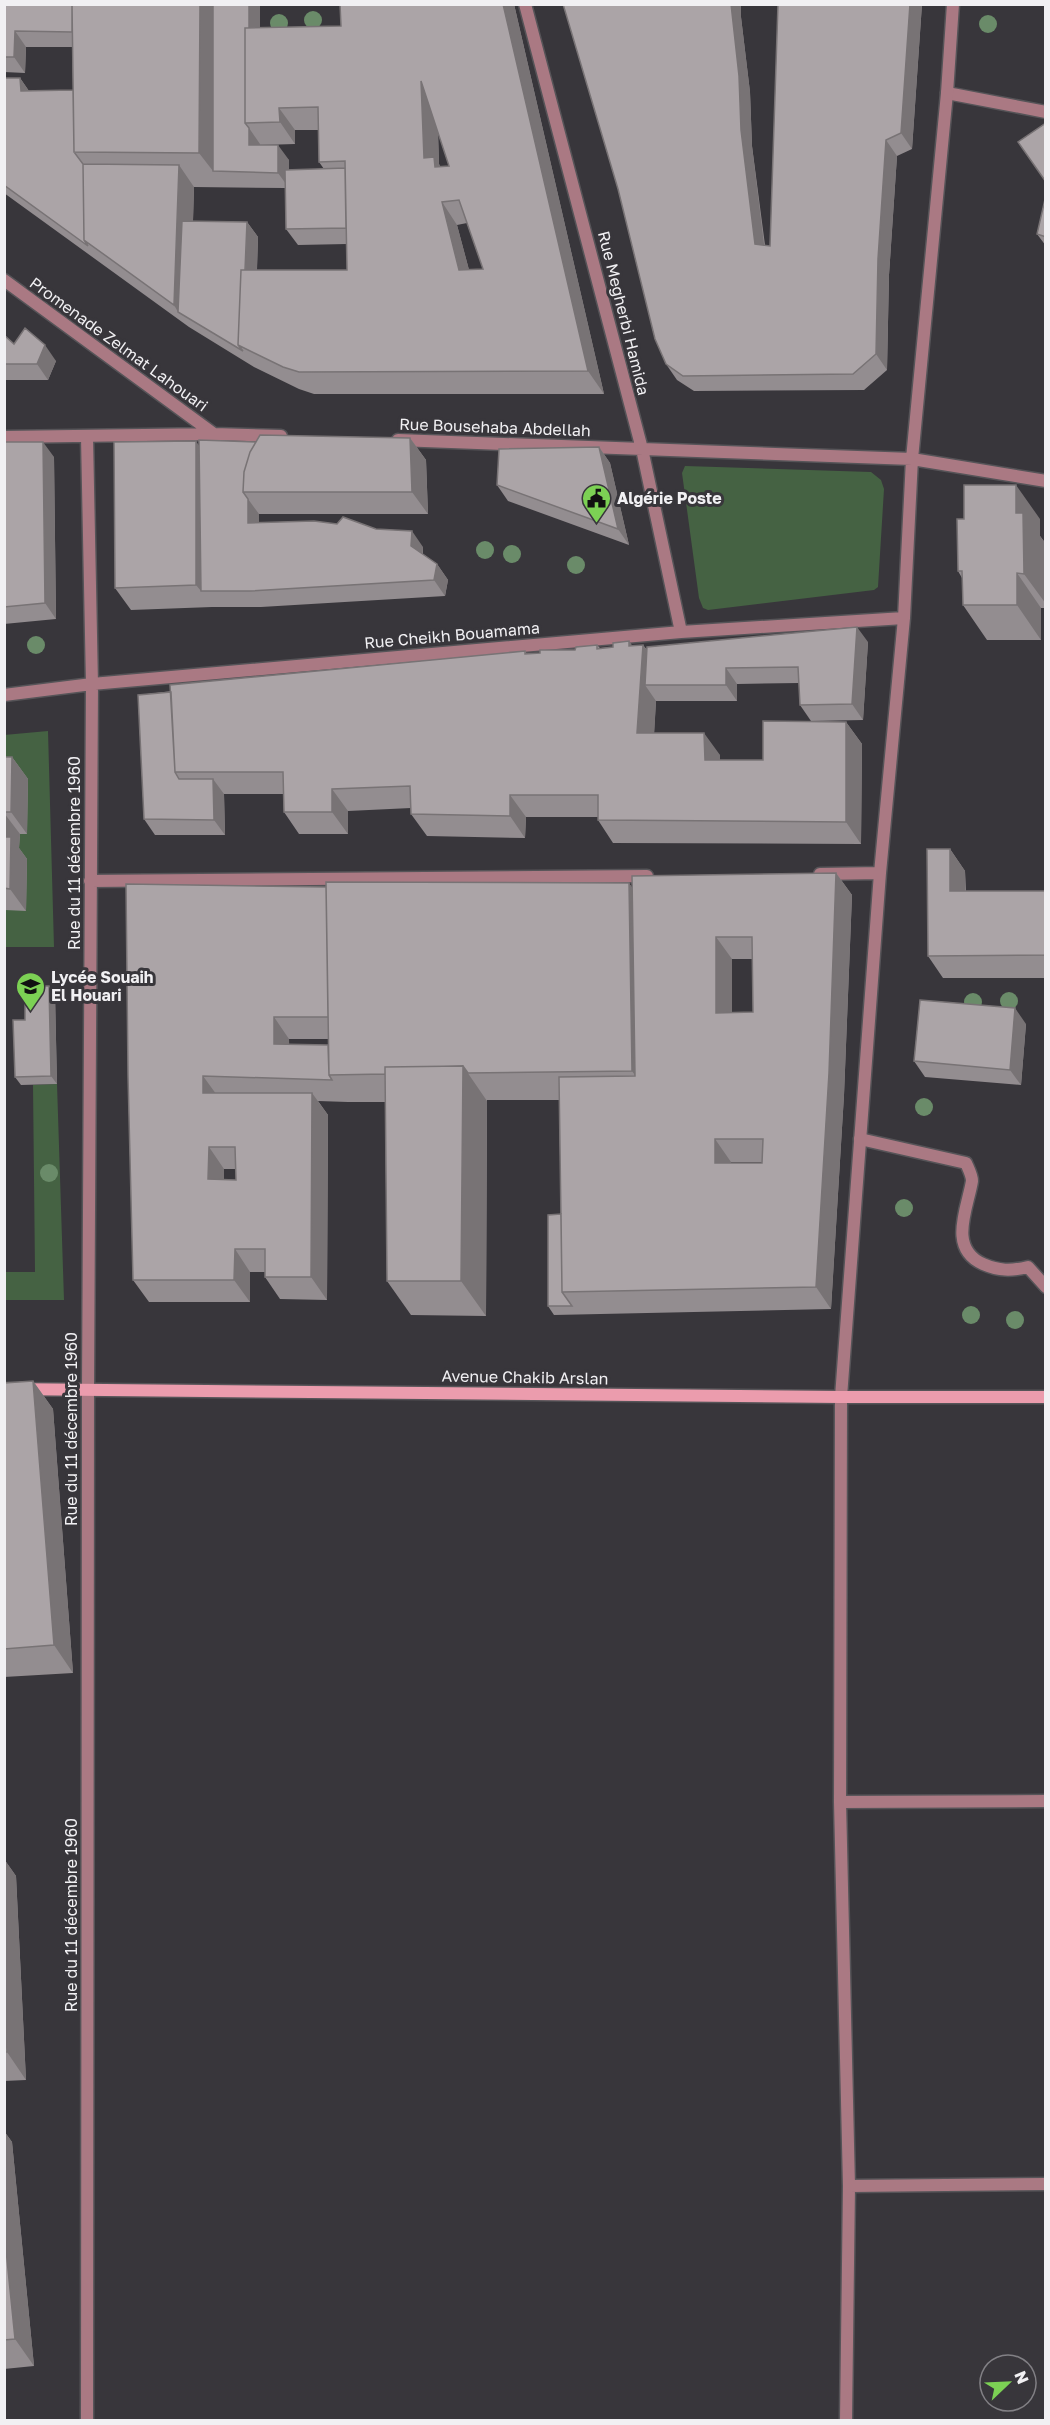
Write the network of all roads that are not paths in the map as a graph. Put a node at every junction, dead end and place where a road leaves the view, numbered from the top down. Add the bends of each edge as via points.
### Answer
1 (525, 4) edge
2 (953, 4) edge
3 (947, 93) junction
4 (1046, 112) edge
5 (4, 280) edge
6 (214, 434) junction
7 (4, 437) edge
8 (87, 437) junction
9 (298, 437) edge
10 (381, 440) edge
11 (642, 449) junction
12 (912, 459) junction
13 (1046, 481) edge
14 (904, 618) junction
15 (681, 632) junction
16 (92, 684) junction
17 (4, 695) edge
18 (880, 873) junction
19 (808, 874) edge
20 (664, 875) edge
21 (90, 881) junction
22 (860, 1139) junction
23 (1046, 1287) edge
24 (88, 1388) junction
25 (4, 1389) edge
26 (1046, 1396) edge
27 (841, 1397) junction
28 (1046, 1801) edge
29 (840, 1803) junction
30 (1046, 2184) edge
31 (849, 2186) junction
32 (87, 2421) edge
33 (846, 2421) edge

1 - 11 street, Rue Megherbi Hamida
2 - 3 street
3 - 4 street
3 - 12 street
5 - 6 street, Promenade Zelmat Lahouari
6 - 8 street
6 - 9 street
7 - 8 street
8 - 16 street, Rue du 11 décembre 1960
10 - 11 street, Rue Bousehaba Abdellah
11 - 12 street, Rue Bousehaba Abdellah
11 - 15 street, Rue Megherbi Hamida
12 - 13 street, Rue Bousehaba Abdellah
12 - 14 street
14 - 15 street, Rue Cheikh Bouamama
14 - 18 street
15 - 16 street, Rue Cheikh Bouamama
16 - 17 street, Rue Cheikh Bouamama
16 - 21 street, Rue du 11 décembre 1960
18 - 19 street
18 - 22 street
20 - 21 street
21 - 24 street, Rue du 11 décembre 1960
22 - 23 street via 966,1163 972,1179 962,1220 964,1243 974,1260 1010,1272 1028,1267
22 - 27 street
24 - 25 main road, Avenue Chakib Arslan
24 - 27 main road, Avenue Chakib Arslan
24 - 32 street, Rue du 11 décembre 1960
26 - 27 main road, Avenue Chakib Arslan
27 - 29 street
28 - 29 street
29 - 31 street
30 - 31 street
31 - 33 street

